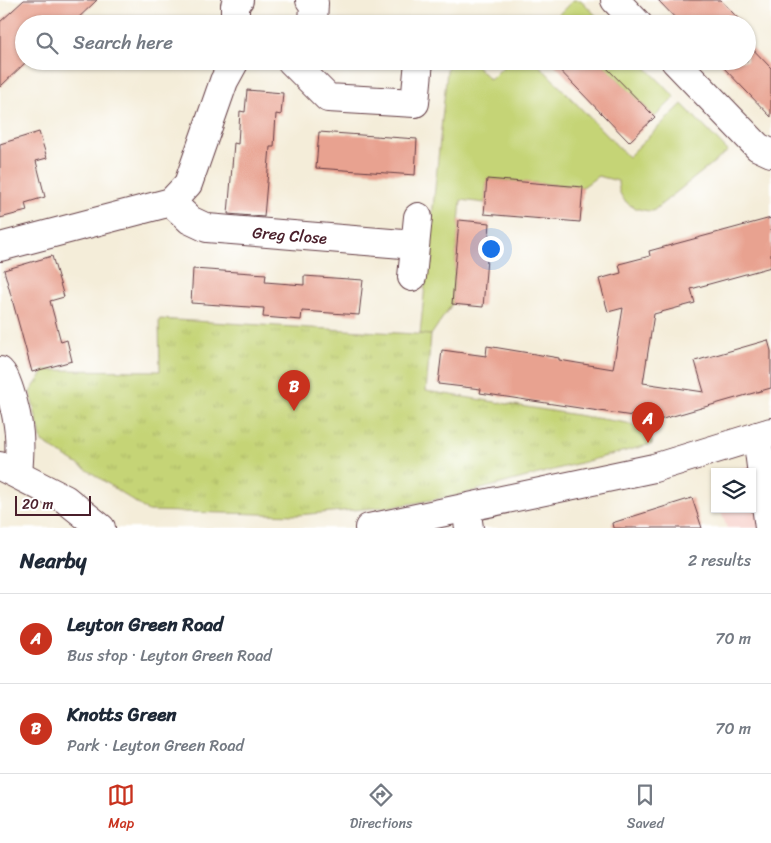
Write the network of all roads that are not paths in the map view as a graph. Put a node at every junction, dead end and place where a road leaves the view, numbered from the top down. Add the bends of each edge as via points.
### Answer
1 (239, 0) edge
2 (310, 0) edge
3 (615, 0) edge
4 (235, 15) edge
5 (313, 15) edge
6 (629, 15) edge
7 (230, 70) edge
8 (300, 70) edge
9 (418, 70) edge
10 (684, 70) edge
11 (771, 152) edge
12 (171, 202) junction
13 (418, 217) dead end
14 (415, 245) junction
15 (0, 247) edge
16 (412, 277) dead end
17 (0, 371) edge
18 (764, 434) edge
19 (9, 470) edge
20 (468, 518) edge
21 (101, 528) edge
22 (369, 528) edge
23 (769, 528) edge

1 - 4 street via 235,5
2 - 5 street via 314,3
3 - 6 street
7 - 12 street via 188,184
8 - 9 street via 328,98 415,103
10 - 11 street via 758,147
12 - 14 street, Greg Close via 190,220 207,228
12 - 15 street
13 - 14 street
14 - 16 street
17 - 19 street via 5,376 20,430 20,450
18 - 20 street via 666,465
18 - 23 street
19 - 21 street via 65,499
20 - 22 street

